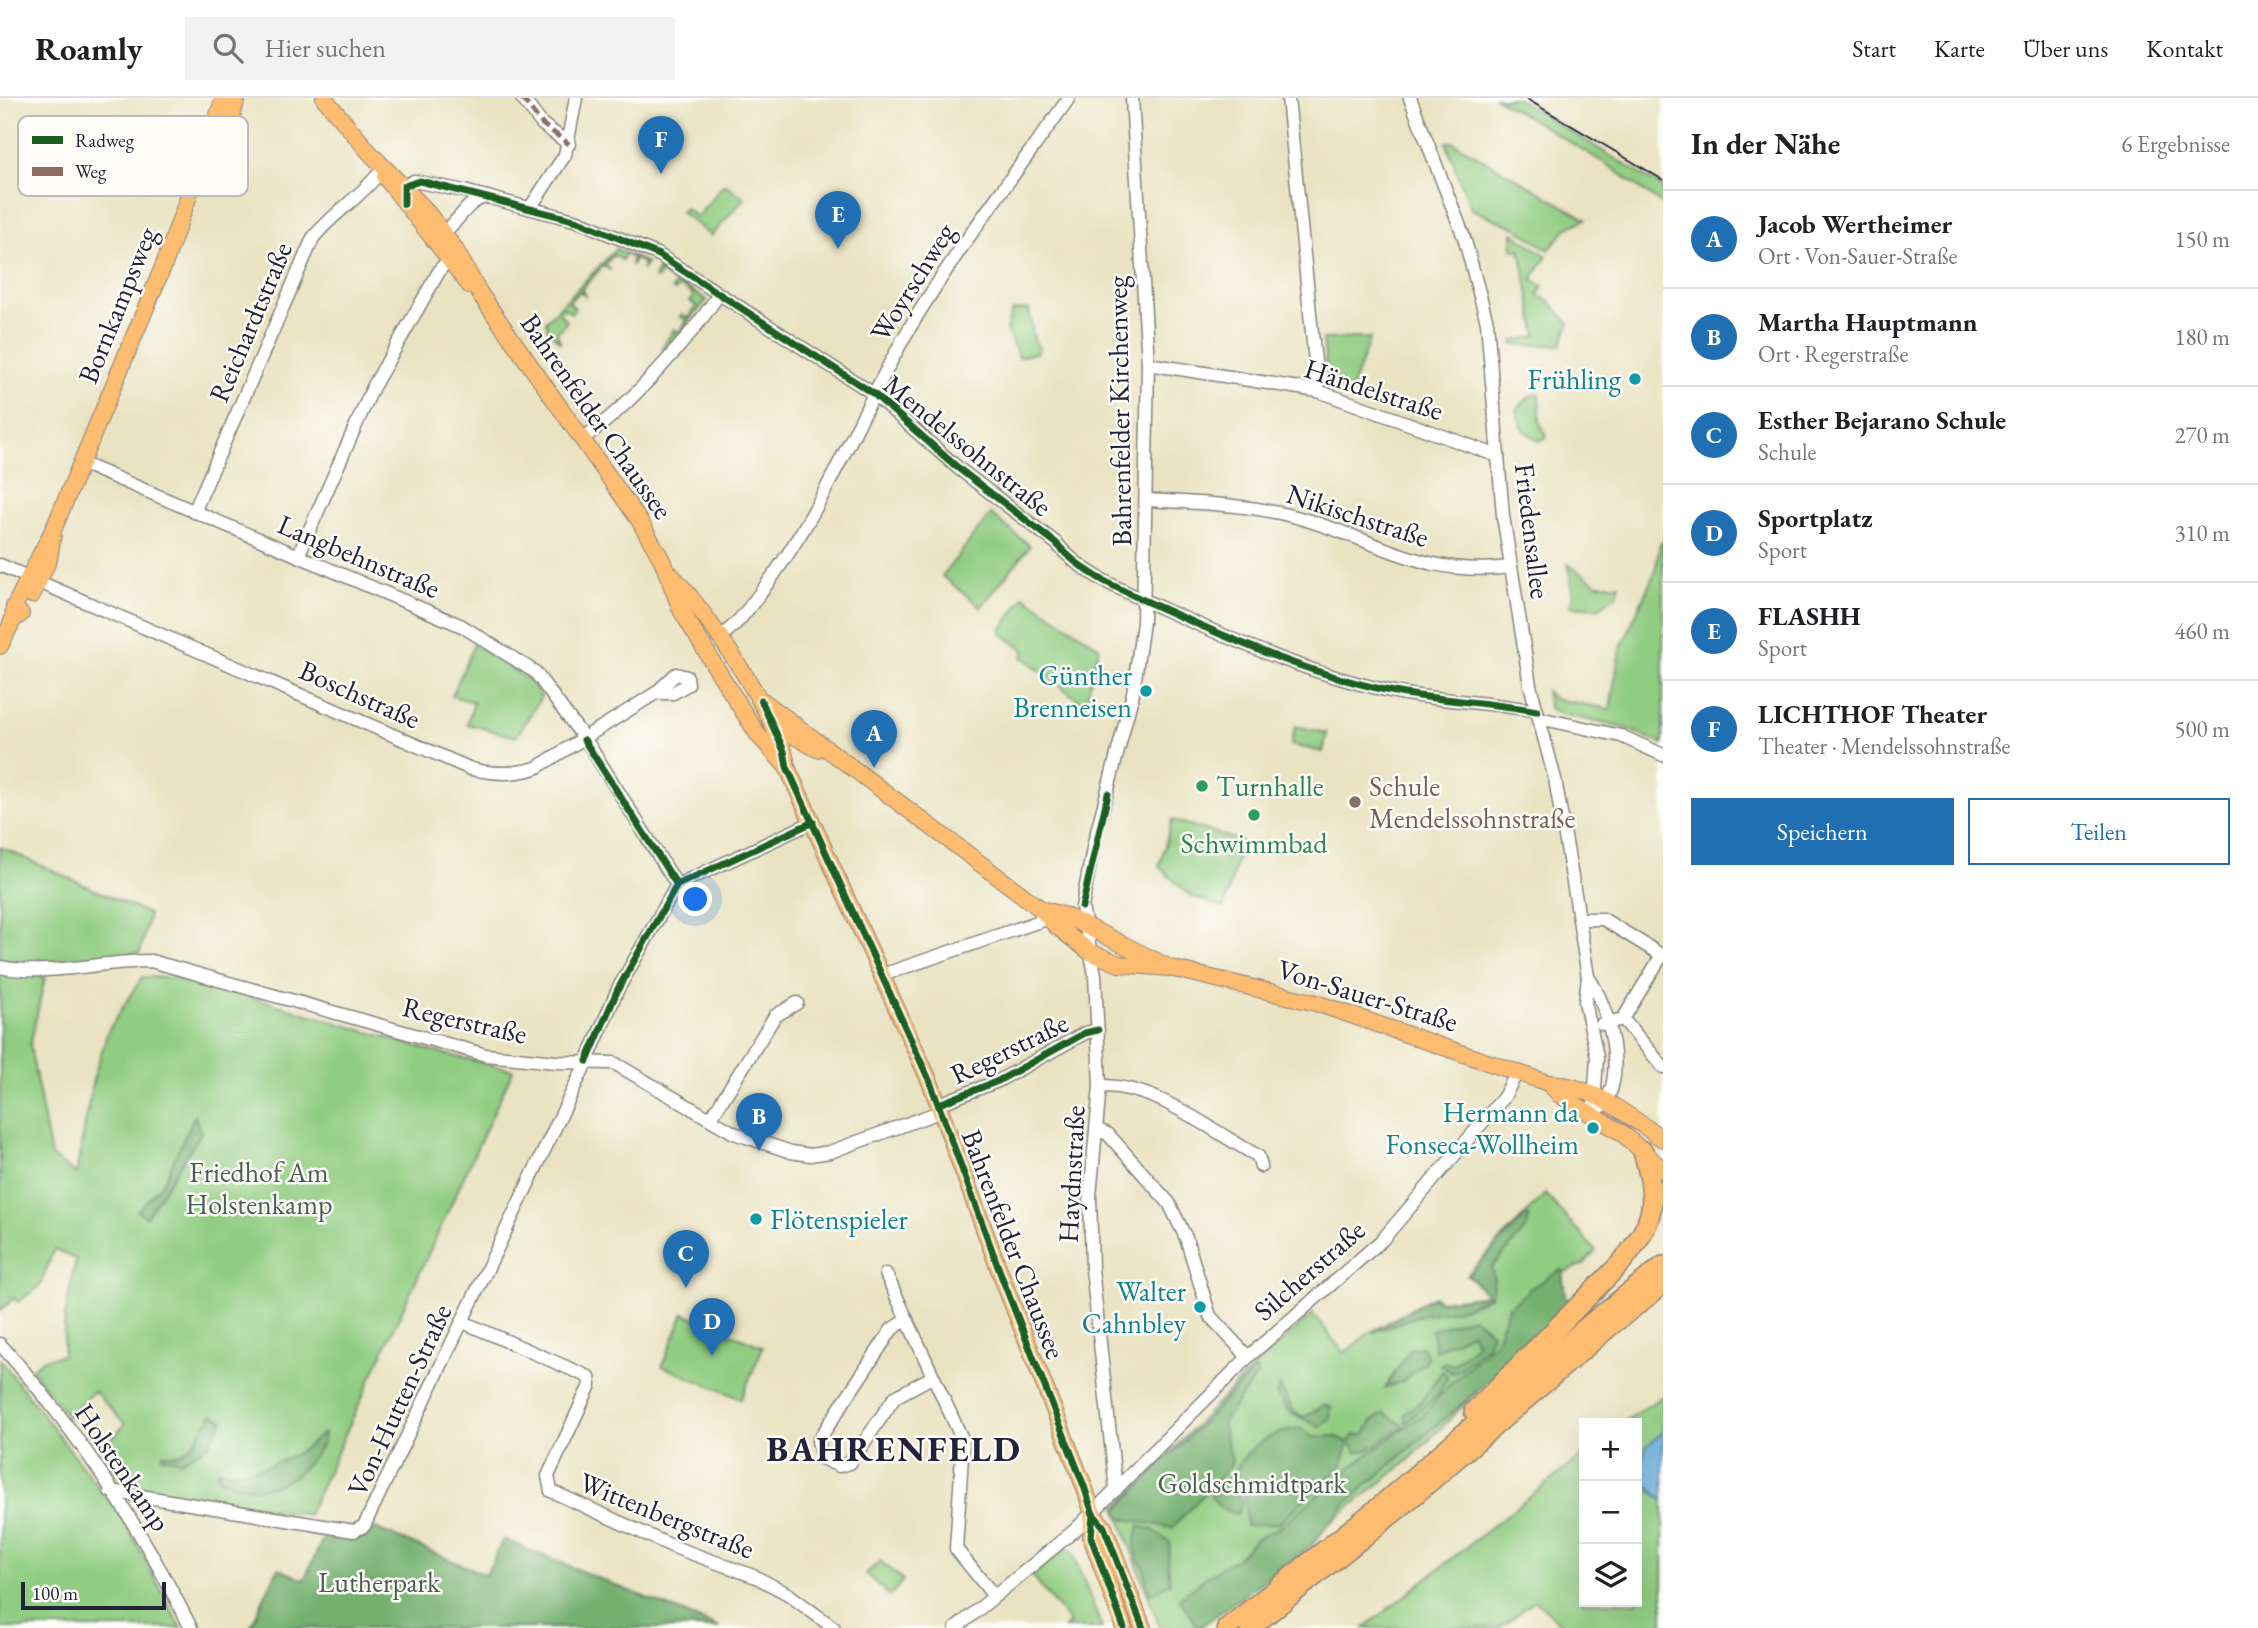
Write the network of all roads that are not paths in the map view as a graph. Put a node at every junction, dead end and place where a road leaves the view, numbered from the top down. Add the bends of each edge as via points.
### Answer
1 (224, 98) edge
2 (237, 98) edge
3 (324, 98) edge
4 (522, 98) edge
5 (576, 98) edge
6 (1069, 98) edge
7 (1132, 98) edge
8 (1288, 98) edge
9 (1410, 98) edge
10 (217, 116) edge
11 (230, 116) edge
12 (569, 144) junction
13 (370, 153) junction
14 (381, 171) junction
15 (404, 186) junction
16 (188, 196) edge
17 (489, 197) junction
18 (404, 204) junction
19 (530, 208) junction
20 (423, 229) junction
21 (443, 232) junction
22 (448, 261) junction
23 (480, 294) junction
24 (719, 294) junction
25 (1148, 364) junction
26 (1318, 391) junction
27 (874, 394) junction
28 (583, 438) junction
29 (1498, 456) junction
30 (81, 463) junction
31 (1147, 500) junction
32 (194, 512) junction
33 (298, 556) junction
34 (0, 565) edge
35 (1511, 567) junction
36 (667, 571) junction
37 (33, 580) junction
38 (1143, 600) junction
39 (718, 638) junction
40 (0, 646) edge
41 (729, 689) junction
42 (656, 693) dead end
43 (761, 700) junction
44 (1538, 714) junction
45 (771, 723) junction
46 (584, 740) junction
47 (1663, 755) edge
48 (839, 758) junction
49 (787, 767) junction
50 (813, 822) junction
51 (677, 885) junction
52 (1049, 918) junction
53 (1579, 919) junction
54 (1084, 927) junction
55 (1124, 948) junction
56 (1090, 952) junction
57 (1662, 955) edge
58 (0, 967) edge
59 (1170, 968) junction
60 (883, 975) junction
61 (1588, 977) junction
62 (797, 1003) dead end
63 (1623, 1019) junction
64 (1609, 1022) junction
65 (1591, 1026) junction
66 (1098, 1030) junction
67 (587, 1061) junction
68 (1663, 1067) edge
69 (1517, 1072) junction
70 (1100, 1086) junction
71 (1598, 1104) junction
72 (940, 1108) junction
73 (711, 1118) junction
74 (1098, 1129) junction
75 (1663, 1139) edge
76 (1653, 1152) edge
77 (1261, 1166) dead end
78 (1663, 1170) edge
79 (1656, 1213) edge
80 (1663, 1266) edge
81 (886, 1274) dead end
82 (1663, 1284) edge
83 (906, 1320) junction
84 (463, 1322) junction
85 (0, 1344) edge
86 (1248, 1357) junction
87 (932, 1377) junction
88 (1443, 1452) junction
89 (1116, 1490) junction
90 (110, 1491) junction
91 (1093, 1514) junction
92 (994, 1596) junction
93 (191, 1628) edge
94 (834, 1628) edge
95 (956, 1628) edge
96 (1124, 1628) edge
97 (1143, 1628) edge
98 (1227, 1628) edge
99 (1250, 1628) edge

1 - 10 main road, Bornkampsweg
2 - 11 main road
3 - 13 main road, Bahrenfelder Chaussee
4 - 12 street via 542,124
5 - 12 street
6 - 27 street, Woyrschweg via 958,251
7 - 25 street, Bahrenfelder Kirchenweg
8 - 26 street
9 - 29 street, Friedensallee via 1464,237 1487,322
12 - 19 street via 560,167
13 - 14 main road, Bahrenfelder Chaussee
13 - 15 main road, Bahrenfelder Chaussee
14 - 18 main road, Bahrenfelder Chaussee
14 - 32 street, Reichardtstraße via 313,238
15 - 17 street, Mendelssohnstraße via 421,181
15 - 18 street
15 - 21 main road, Bahrenfelder Chaussee
16 - 30 main road, Bornkampsweg
17 - 19 street, Mendelssohnstraße
17 - 21 street via 475,201
18 - 20 main road, Bahrenfelder Chaussee
19 - 24 street, Mendelssohnstraße via 622,238
20 - 21 street
20 - 22 main road, Bahrenfelder Chaussee
21 - 23 main road, Bahrenfelder Chaussee
22 - 23 main road, Bahrenfelder Chaussee
22 - 33 street via 373,387
23 - 28 main road, Bahrenfelder Chaussee
24 - 27 street, Mendelssohnstraße
24 - 28 street via 618,412
25 - 26 street, Händelstraße
25 - 31 street, Bahrenfelder Kirchenweg
26 - 29 street, Händelstraße
27 - 38 street, Mendelssohnstraße via 1068,557
27 - 39 street, Woyrschweg via 803,531 737,624
28 - 36 main road, Bahrenfelder Chaussee via 639,520
29 - 35 street, Friedensallee
30 - 32 street, Langbehnstraße
30 - 37 main road, Bornkampsweg
31 - 35 street, Nikischstraße via 1285,514 1438,566 1474,570
31 - 38 street, Bahrenfelder Kirchenweg
32 - 33 street, Langbehnstraße
33 - 46 street, Langbehnstraße via 477,634 535,672
34 - 37 street, Boschstraße
35 - 44 street, Friedensallee
36 - 39 main road, Bahrenfelder Chaussee via 687,591
36 - 41 main road, Bahrenfelder Chaussee via 681,610
37 - 40 main road, Bornkampsweg via 14,607
37 - 46 street, Boschstraße via 471,769 517,774
38 - 44 street, Mendelssohnstraße via 1243,646 1340,677 1406,694
38 - 54 street, Bahrenfelder Kirchenweg via 1133,693 1090,864 1082,907
39 - 43 main road, Bahrenfelder Chaussee
41 - 45 main road, Bahrenfelder Chaussee
41 - 49 main road, Bahrenfelder Chaussee via 767,747
42 - 46 street, Boschstraße
43 - 45 main road, Bahrenfelder Chaussee
43 - 48 main road, Von-Sauer-Straße
44 - 47 street, Mendelssohnstraße via 1621,736
44 - 53 street, Friedensallee via 1555,779
45 - 48 main road, Bahrenfelder Chaussee via 794,739
45 - 49 main road, Bahrenfelder Chaussee via 785,751
46 - 51 street, Langbehnstraße
48 - 52 main road, Von-Sauer-Straße
49 - 50 main road, Bahrenfelder Chaussee
50 - 51 street
50 - 60 main road, Bahrenfelder Chaussee
51 - 67 street, Von-Hutten-Straße via 618,989
52 - 54 main road
52 - 54 main road, Von-Sauer-Straße via 1066,916
52 - 56 main road, Von-Sauer-Straße
52 - 60 street
53 - 57 street via 1603,919
53 - 61 street, Friedensallee
54 - 55 main road, Von-Sauer-Straße
54 - 56 street
55 - 56 main road
55 - 59 main road, Von-Sauer-Straße
56 - 59 main road, Von-Sauer-Straße via 1119,964
56 - 66 street, Haydnstraße via 1096,975
57 - 63 street
58 - 67 street, Regerstraße via 28,971 151,961 462,1049 512,1059
59 - 69 main road, Von-Sauer-Straße via 1316,1003
60 - 72 main road, Bahrenfelder Chaussee
61 - 64 street, Friedensallee via 1604,1002
61 - 65 street, Friedensallee via 1585,995
62 - 73 street via 775,1016
63 - 64 street
63 - 68 street
64 - 65 street
64 - 71 street, Friedensallee via 1612,1084
65 - 71 street, Friedensallee
66 - 70 street, Haydnstraße
66 - 72 street, Regerstraße
67 - 73 street, Regerstraße via 622,1066
67 - 84 street, Von-Hutten-Straße
69 - 71 main road, Von-Sauer-Straße via 1563,1084
69 - 86 street, Silcherstraße via 1504,1097 1384,1239
70 - 74 street, Haydnstraße
70 - 77 street via 1120,1085 1178,1109 1258,1156
71 - 75 main road
71 - 76 main road via 1622,1133
72 - 73 street, Regerstraße via 817,1155 749,1140
72 - 91 main road, Bahrenfelder Chaussee
74 - 86 street via 1108,1134 1169,1203 1186,1238 1210,1316
74 - 89 street, Haydnstraße via 1090,1196 1092,1269
76 - 78 main road
76 - 79 highway
79 - 88 highway via 1621,1263 1476,1408
80 - 88 highway
81 - 83 street
82 - 99 highway
83 - 87 street
83 - 87 street via 892,1329 818,1441 822,1458 838,1466 850,1463 895,1397
84 - 90 street, Von-Hutten-Straße via 369,1521 354,1531
84 - 94 street, Wittenbergstraße via 589,1377 590,1385 548,1476 551,1491 674,1547 756,1577
85 - 90 street, Holstenkamp via 47,1398
86 - 89 street, Silcherstraße
87 - 92 street via 962,1441 956,1549
88 - 98 highway
89 - 91 street
90 - 93 street, Holstenkamp via 150,1550
91 - 92 street
91 - 96 main road, Bahrenfelder Chaussee via 1091,1537
91 - 97 main road, Bahrenfelder Chaussee via 1104,1527
92 - 95 street

